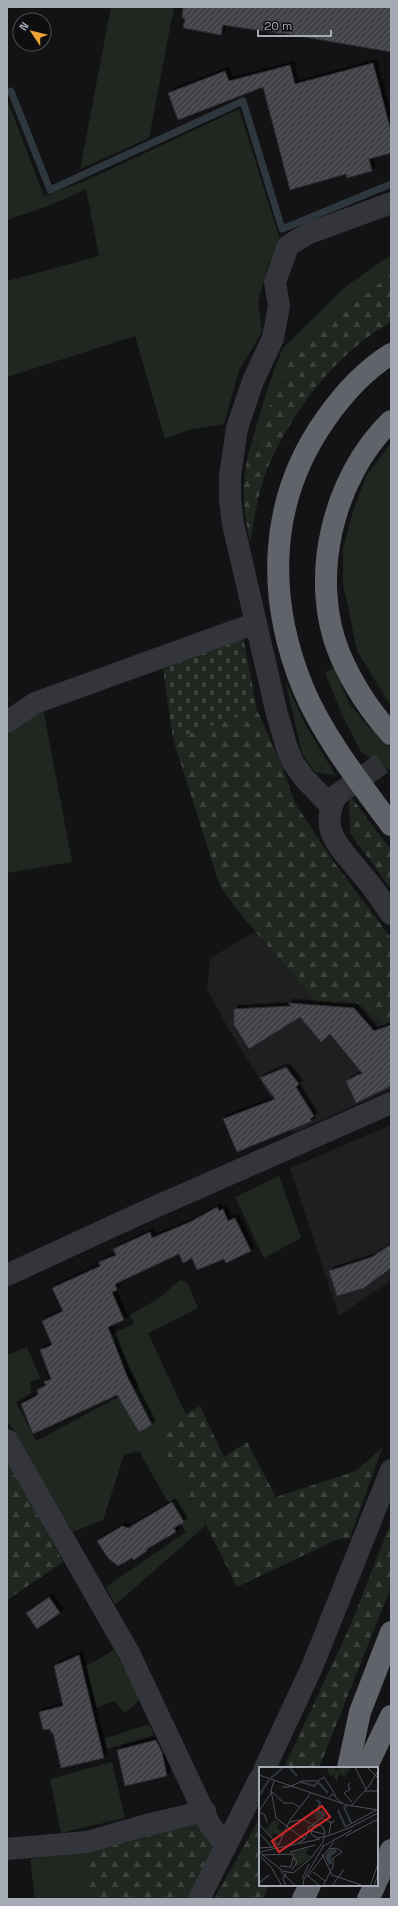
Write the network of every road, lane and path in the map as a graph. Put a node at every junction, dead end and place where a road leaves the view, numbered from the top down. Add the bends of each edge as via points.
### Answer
1 (391, 203) edge
2 (391, 354) edge
3 (391, 421) edge
4 (256, 623) junction
5 (7, 722) edge
6 (391, 734) edge
7 (391, 825) edge
8 (391, 914) edge
9 (391, 1103) edge
10 (7, 1275) edge
11 (7, 1440) edge
12 (391, 1470) edge
13 (391, 1632) edge
14 (391, 1716) edge
15 (265, 1767) edge
16 (348, 1767) edge
17 (366, 1767) edge
18 (259, 1780) edge
19 (205, 1811) junction
20 (226, 1846) junction
21 (7, 1849) edge
22 (391, 1850) edge
23 (378, 1878) edge
24 (310, 1886) edge
25 (374, 1886) edge
26 (199, 1899) edge
27 (303, 1899) edge
28 (368, 1899) edge

1 - 4 street via 307,234 288,246 279,265 275,282 279,306 277,321 273,338 253,381 237,428 230,476 233,524
2 - 7 highway via 380,360 356,382 314,435 288,494 280,525 277,558 283,623 291,655 304,689 342,756
3 - 6 highway via 364,454 345,487 335,512 328,548 327,588 330,621 339,654 371,712
4 - 5 street via 35,703
4 - 8 street via 277,714 293,763 304,779 334,800 329,817 334,840
9 - 10 street
11 - 19 street via 129,1653
12 - 15 street via 315,1660
13 - 16 highway via 360,1712
14 - 17 highway
18 - 20 street
19 - 20 street via 210,1825
19 - 21 street via 87,1842
20 - 26 street
22 - 23 highway
24 - 27 highway
25 - 28 highway

